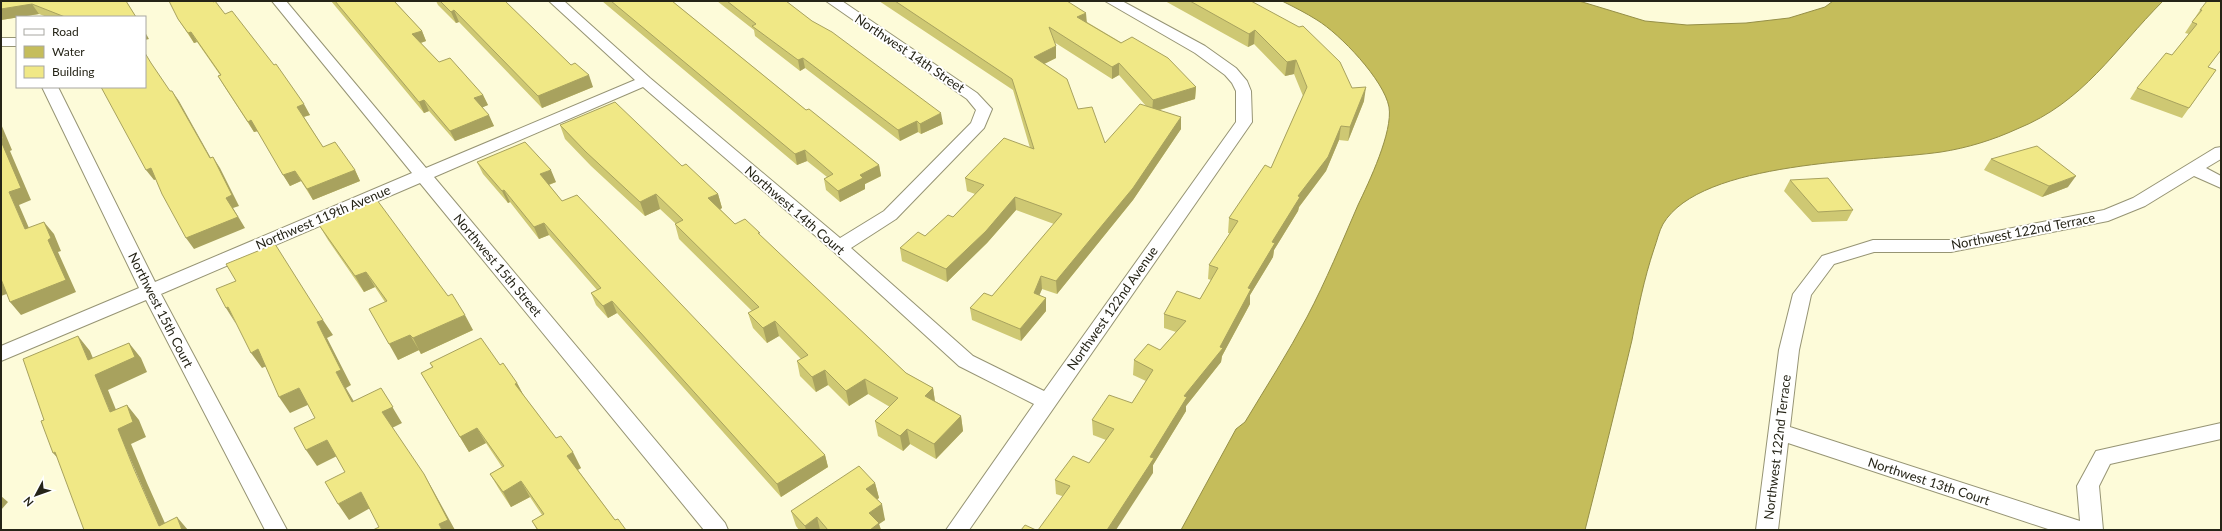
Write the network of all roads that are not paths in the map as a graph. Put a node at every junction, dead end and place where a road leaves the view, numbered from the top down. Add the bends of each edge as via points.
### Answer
1 (279, 1) edge
2 (556, 1) edge
3 (833, 1) edge
4 (1112, 1) edge
5 (1, 42) edge
6 (16, 42) edge
7 (645, 81) junction
8 (50, 88) edge
9 (2221, 152) edge
10 (2194, 169) junction
11 (422, 174) junction
12 (2221, 183) edge
13 (839, 247) junction
14 (150, 291) junction
15 (1, 354) edge
16 (1046, 401) junction
17 (2221, 431) edge
18 (1779, 432) junction
19 (276, 530) edge
20 (717, 530) edge
21 (957, 530) edge
22 (1767, 530) edge
23 (2079, 530) edge
24 (2092, 530) edge

1 - 11 street, Northwest 15th Street
2 - 7 street, Northwest 14th Court
3 - 13 street, Northwest 14th Street via 972,96 984,109 978,125 890,215
4 - 16 street, Northwest 122nd Avenue via 1225,67 1239,80 1246,98 1244,122
5 - 6 street
7 - 11 street, Northwest 119th Avenue
7 - 13 street, Northwest 14th Court
8 - 14 street, Northwest 15th Court
9 - 10 street, Northwest 122nd Terrace
10 - 12 street
10 - 18 street, Northwest 122nd Terrace via 2139,202 2108,215 1951,246 1873,246 1828,260 1802,294 1789,350
11 - 14 street, Northwest 119th Avenue
11 - 20 street, Northwest 15th Street
13 - 16 street, Northwest 14th Court via 966,361
14 - 15 street, Northwest 119th Avenue
14 - 19 street, Northwest 15th Court
16 - 21 street, Northwest 122nd Avenue
17 - 24 street via 2103,457 2088,486
18 - 22 street, Northwest 122nd Terrace
18 - 23 street, Northwest 13th Court

